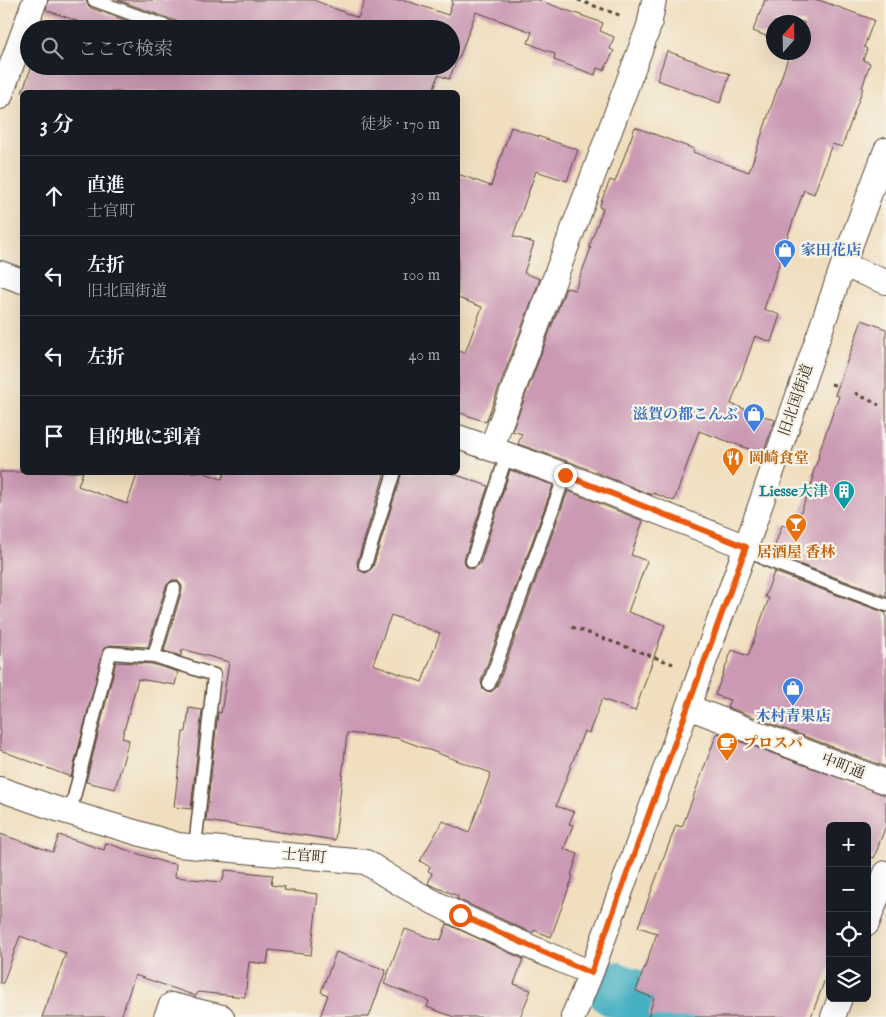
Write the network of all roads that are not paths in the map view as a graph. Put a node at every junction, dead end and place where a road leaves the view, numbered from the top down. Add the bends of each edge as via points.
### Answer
1 (35, 0) edge
2 (94, 0) edge
3 (654, 0) edge
4 (27, 20) edge
5 (148, 20) edge
6 (20, 39) edge
7 (1, 89) edge
8 (886, 150) edge
9 (843, 265) junction
10 (0, 273) edge
11 (20, 280) edge
12 (886, 282) edge
13 (460, 438) edge
14 (499, 451) junction
15 (393, 475) edge
16 (565, 475) junction
17 (746, 547) junction
18 (472, 561) dead end
19 (365, 564) dead end
20 (174, 588) dead end
21 (886, 606) edge
22 (154, 656) junction
23 (489, 684) dead end
24 (688, 707) junction
25 (886, 782) edge
26 (0, 789) edge
27 (70, 813) junction
28 (195, 847) junction
29 (886, 873) edge
30 (871, 913) edge
31 (591, 973) junction
32 (839, 1002) edge
33 (166, 1017) edge
34 (222, 1017) edge
35 (572, 1017) edge
36 (833, 1017) edge

1 - 4 street
2 - 5 lane
3 - 14 street via 648,26
6 - 7 street
8 - 9 street, 旧北国街道
9 - 12 street
9 - 17 street, 旧北国街道
10 - 11 street
13 - 14 street
14 - 16 street
14 - 18 lane
15 - 19 lane
16 - 17 street
16 - 23 lane
17 - 21 lane via 766,560
17 - 24 street, 旧北国街道
20 - 22 lane
22 - 27 lane via 110,653
22 - 28 lane via 214,674
24 - 25 street, 中町通
24 - 31 street, 旧北国街道
26 - 27 street, 士官町
27 - 28 street, 士官町 via 178,845
28 - 31 street, 士官町 via 366,862 426,898
29 - 30 street
31 - 35 street, 旧北国街道
32 - 36 street
33 - 34 street via 171,1005

